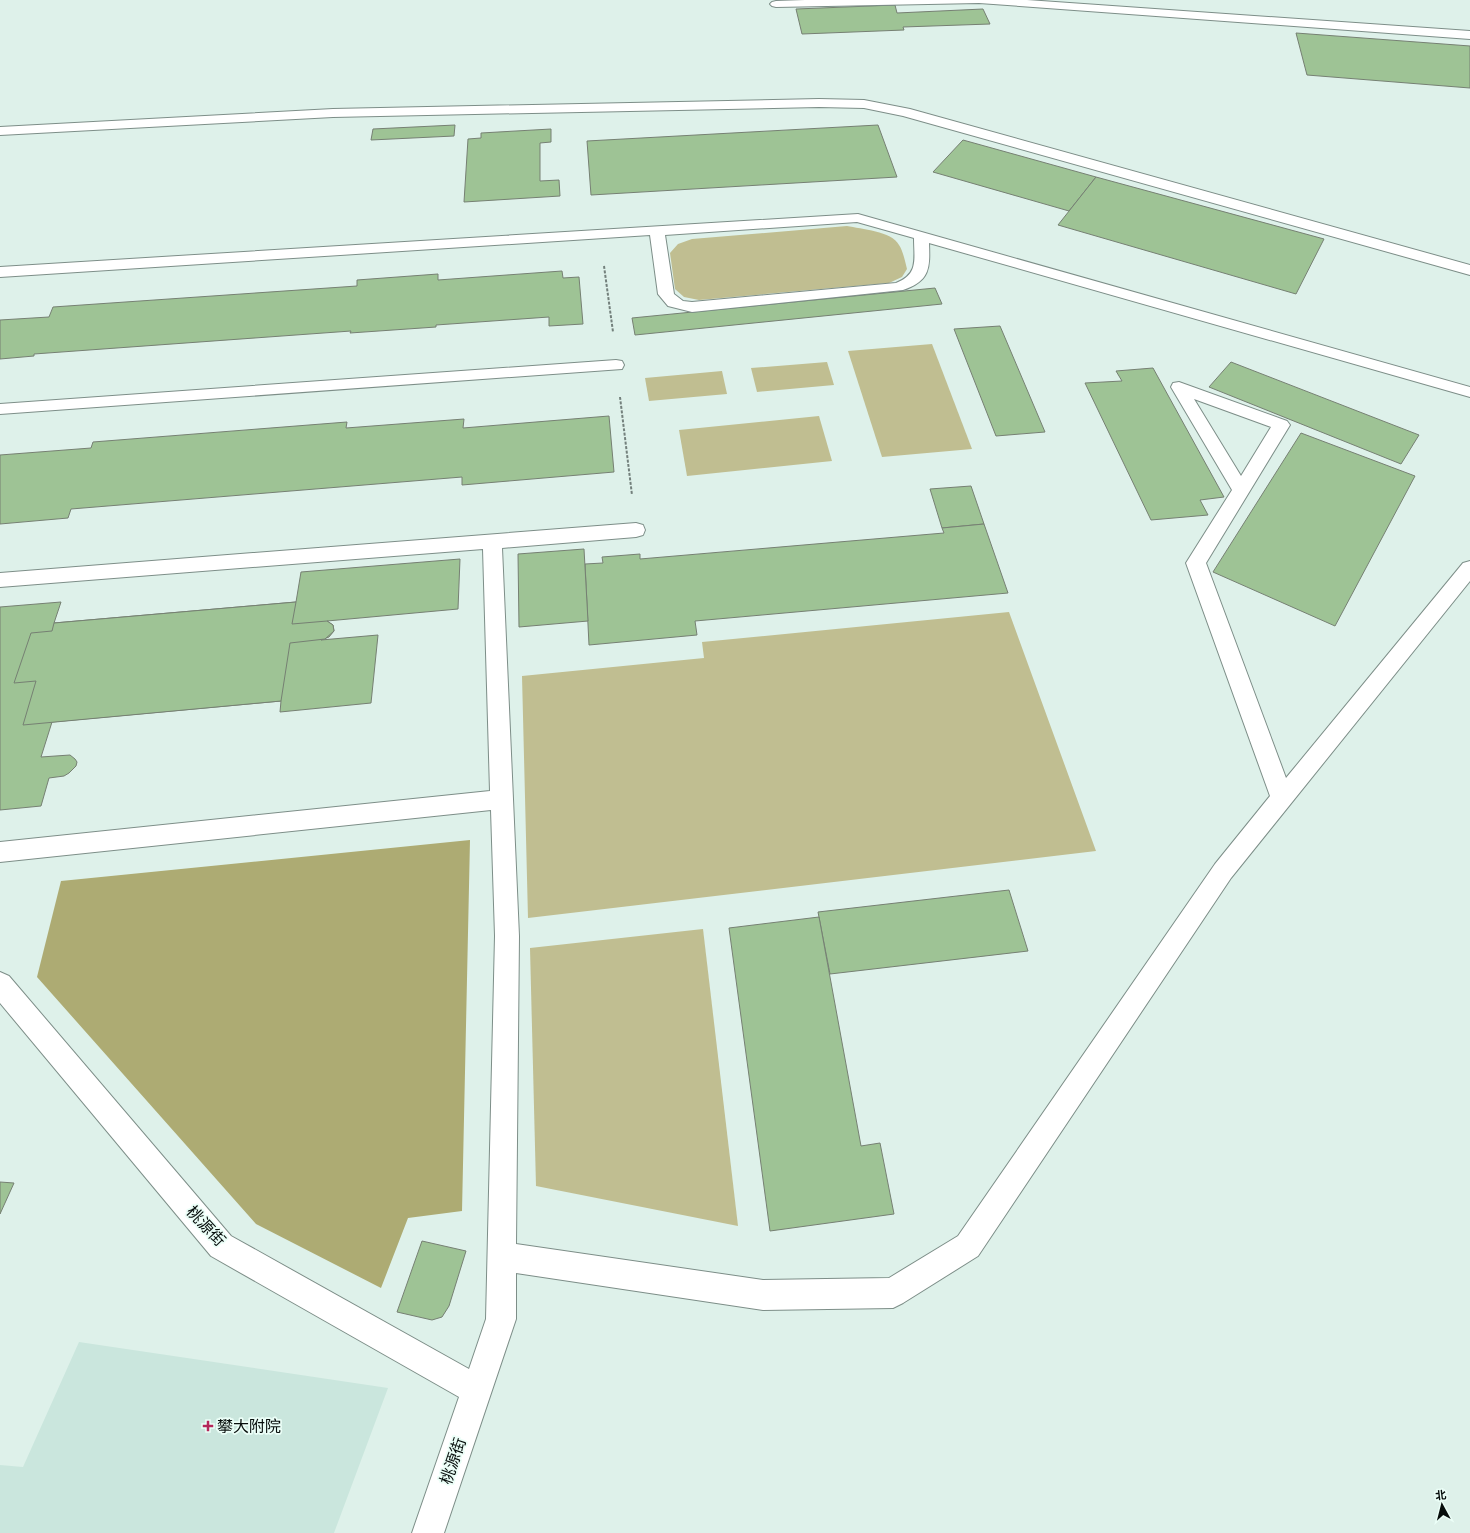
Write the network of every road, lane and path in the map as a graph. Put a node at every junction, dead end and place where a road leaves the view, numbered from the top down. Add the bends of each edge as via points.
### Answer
1 (776, 4) dead end
2 (1470, 35) edge
3 (0, 131) edge
4 (657, 231) junction
5 (921, 236) junction
6 (1470, 270) edge
7 (0, 272) edge
8 (616, 364) dead end
9 (1470, 392) edge
10 (0, 409) edge
11 (1241, 490) junction
12 (636, 530) dead end
13 (492, 542) junction
14 (1470, 568) edge
15 (0, 580) edge
16 (1282, 798) junction
17 (502, 799) junction
18 (0, 852) edge
19 (0, 984) edge
20 (502, 1256) junction
21 (477, 1390) junction
22 (428, 1533) edge

1 - 2 street via 979,0
3 - 6 street via 333,114 819,102 864,104 905,112
4 - 5 street via 858,218
4 - 5 street via 666,294 674,303 692,307 898,288 918,277
4 - 7 street
5 - 9 street
8 - 10 street
11 - 11 street via 1281,425 1179,387 1230,471
11 - 16 street via 1196,563
12 - 13 street
13 - 15 street
13 - 17 street, 桃源街
14 - 16 street
16 - 20 street via 1223,870 968,1246 893,1293 763,1296
17 - 18 street
17 - 20 street, 桃源街 via 507,936
19 - 21 street, 桃源街 via 221,1246
20 - 21 street, 桃源街 via 501,1319
21 - 22 street, 桃源街

